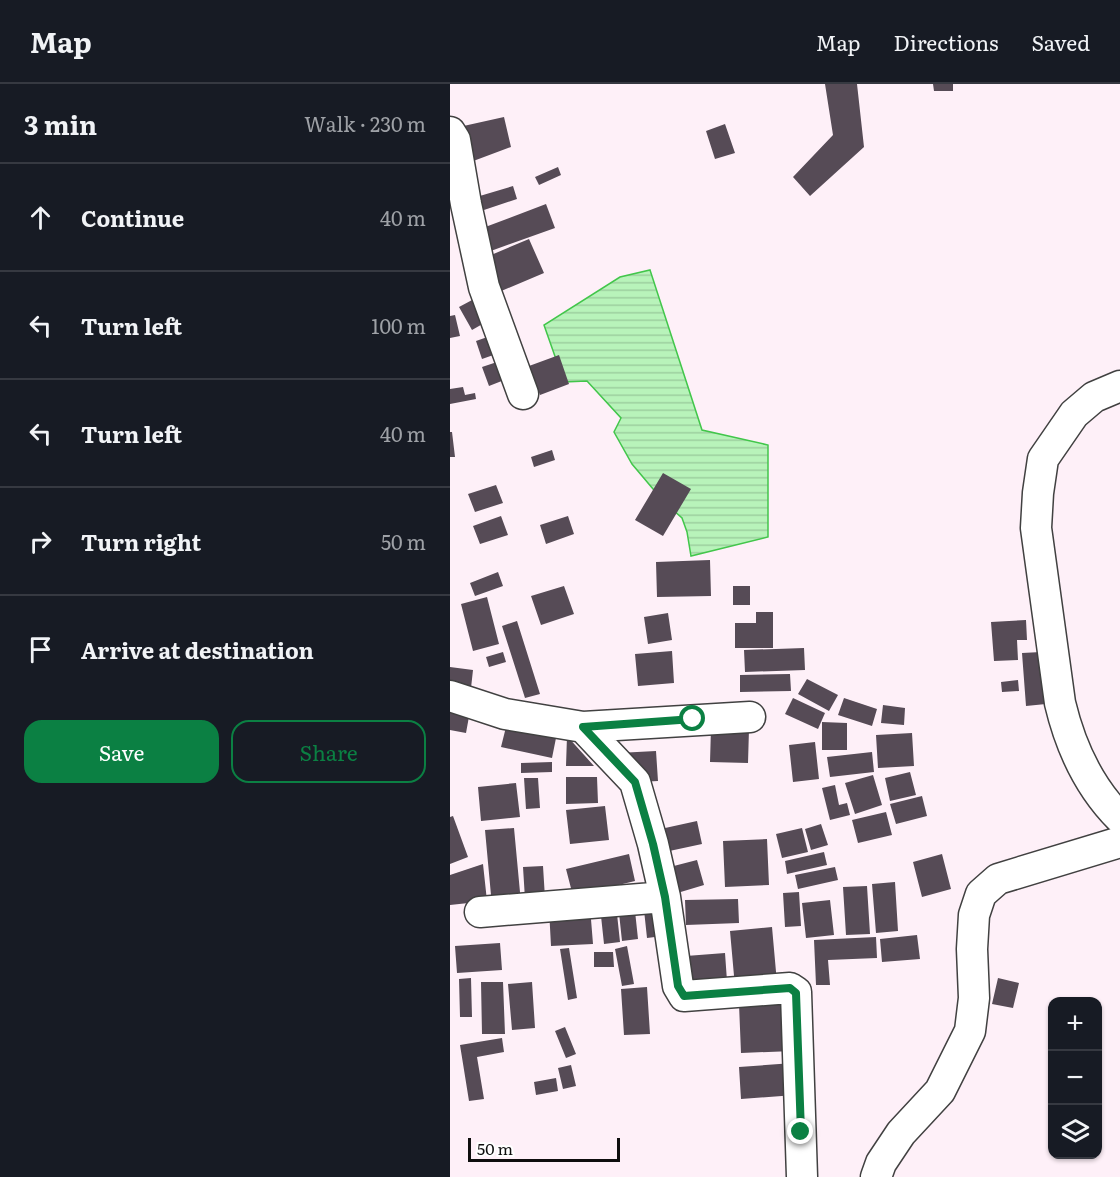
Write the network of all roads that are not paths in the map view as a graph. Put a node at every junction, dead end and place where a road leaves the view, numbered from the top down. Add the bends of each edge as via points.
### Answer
1 (450, 132) edge
2 (1120, 386) edge
3 (524, 394) dead end
4 (450, 696) edge
5 (750, 717) dead end
6 (583, 727) junction
7 (1120, 818) edge
8 (1120, 842) edge
9 (665, 897) junction
10 (480, 912) dead end
11 (802, 1177) edge
12 (876, 1177) edge

1 - 3 street via 455,140 484,287
2 - 7 street via 1094,397 1074,414 1042,459 1036,528 1065,727 1095,788
4 - 6 street via 505,714
5 - 6 street
6 - 9 street via 635,782
8 - 12 street via 998,879 981,894 974,915 970,1031 940,1091 902,1133
9 - 10 street
9 - 11 street via 678,986 684,996 790,988 796,993

